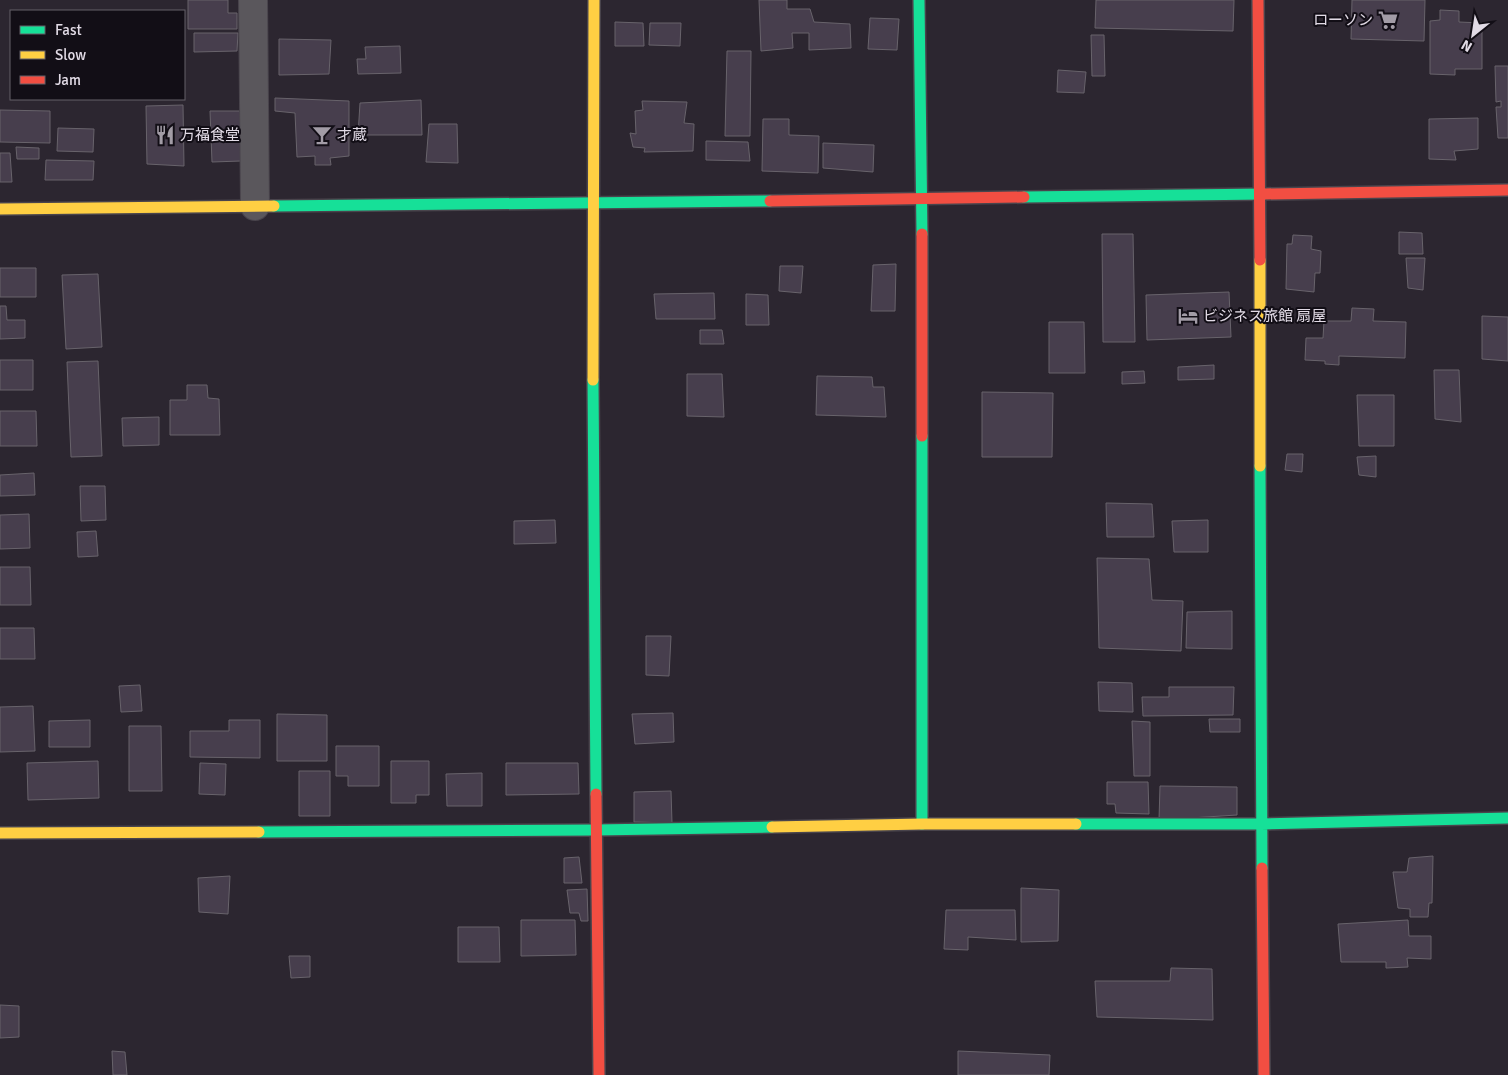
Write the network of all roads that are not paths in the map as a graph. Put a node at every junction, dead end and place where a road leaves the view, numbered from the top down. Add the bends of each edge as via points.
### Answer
1 (253, 0) edge
2 (594, 0) edge
3 (919, 0) edge
4 (1258, 0) edge
5 (1508, 190) edge
6 (1260, 194) junction
7 (922, 199) junction
8 (593, 202) junction
9 (255, 206) junction
10 (0, 209) edge
11 (1508, 818) edge
12 (922, 824) junction
13 (1261, 824) junction
14 (596, 830) junction
15 (0, 833) edge
16 (599, 1075) edge
17 (1264, 1075) edge

1 - 9 street
2 - 8 street
3 - 7 street
4 - 6 street
5 - 6 street
6 - 7 street
6 - 13 street
7 - 8 street
7 - 12 street
8 - 9 street
8 - 14 street
9 - 10 street
11 - 13 street
12 - 13 street
12 - 14 street
13 - 17 street
14 - 15 street
14 - 16 street

